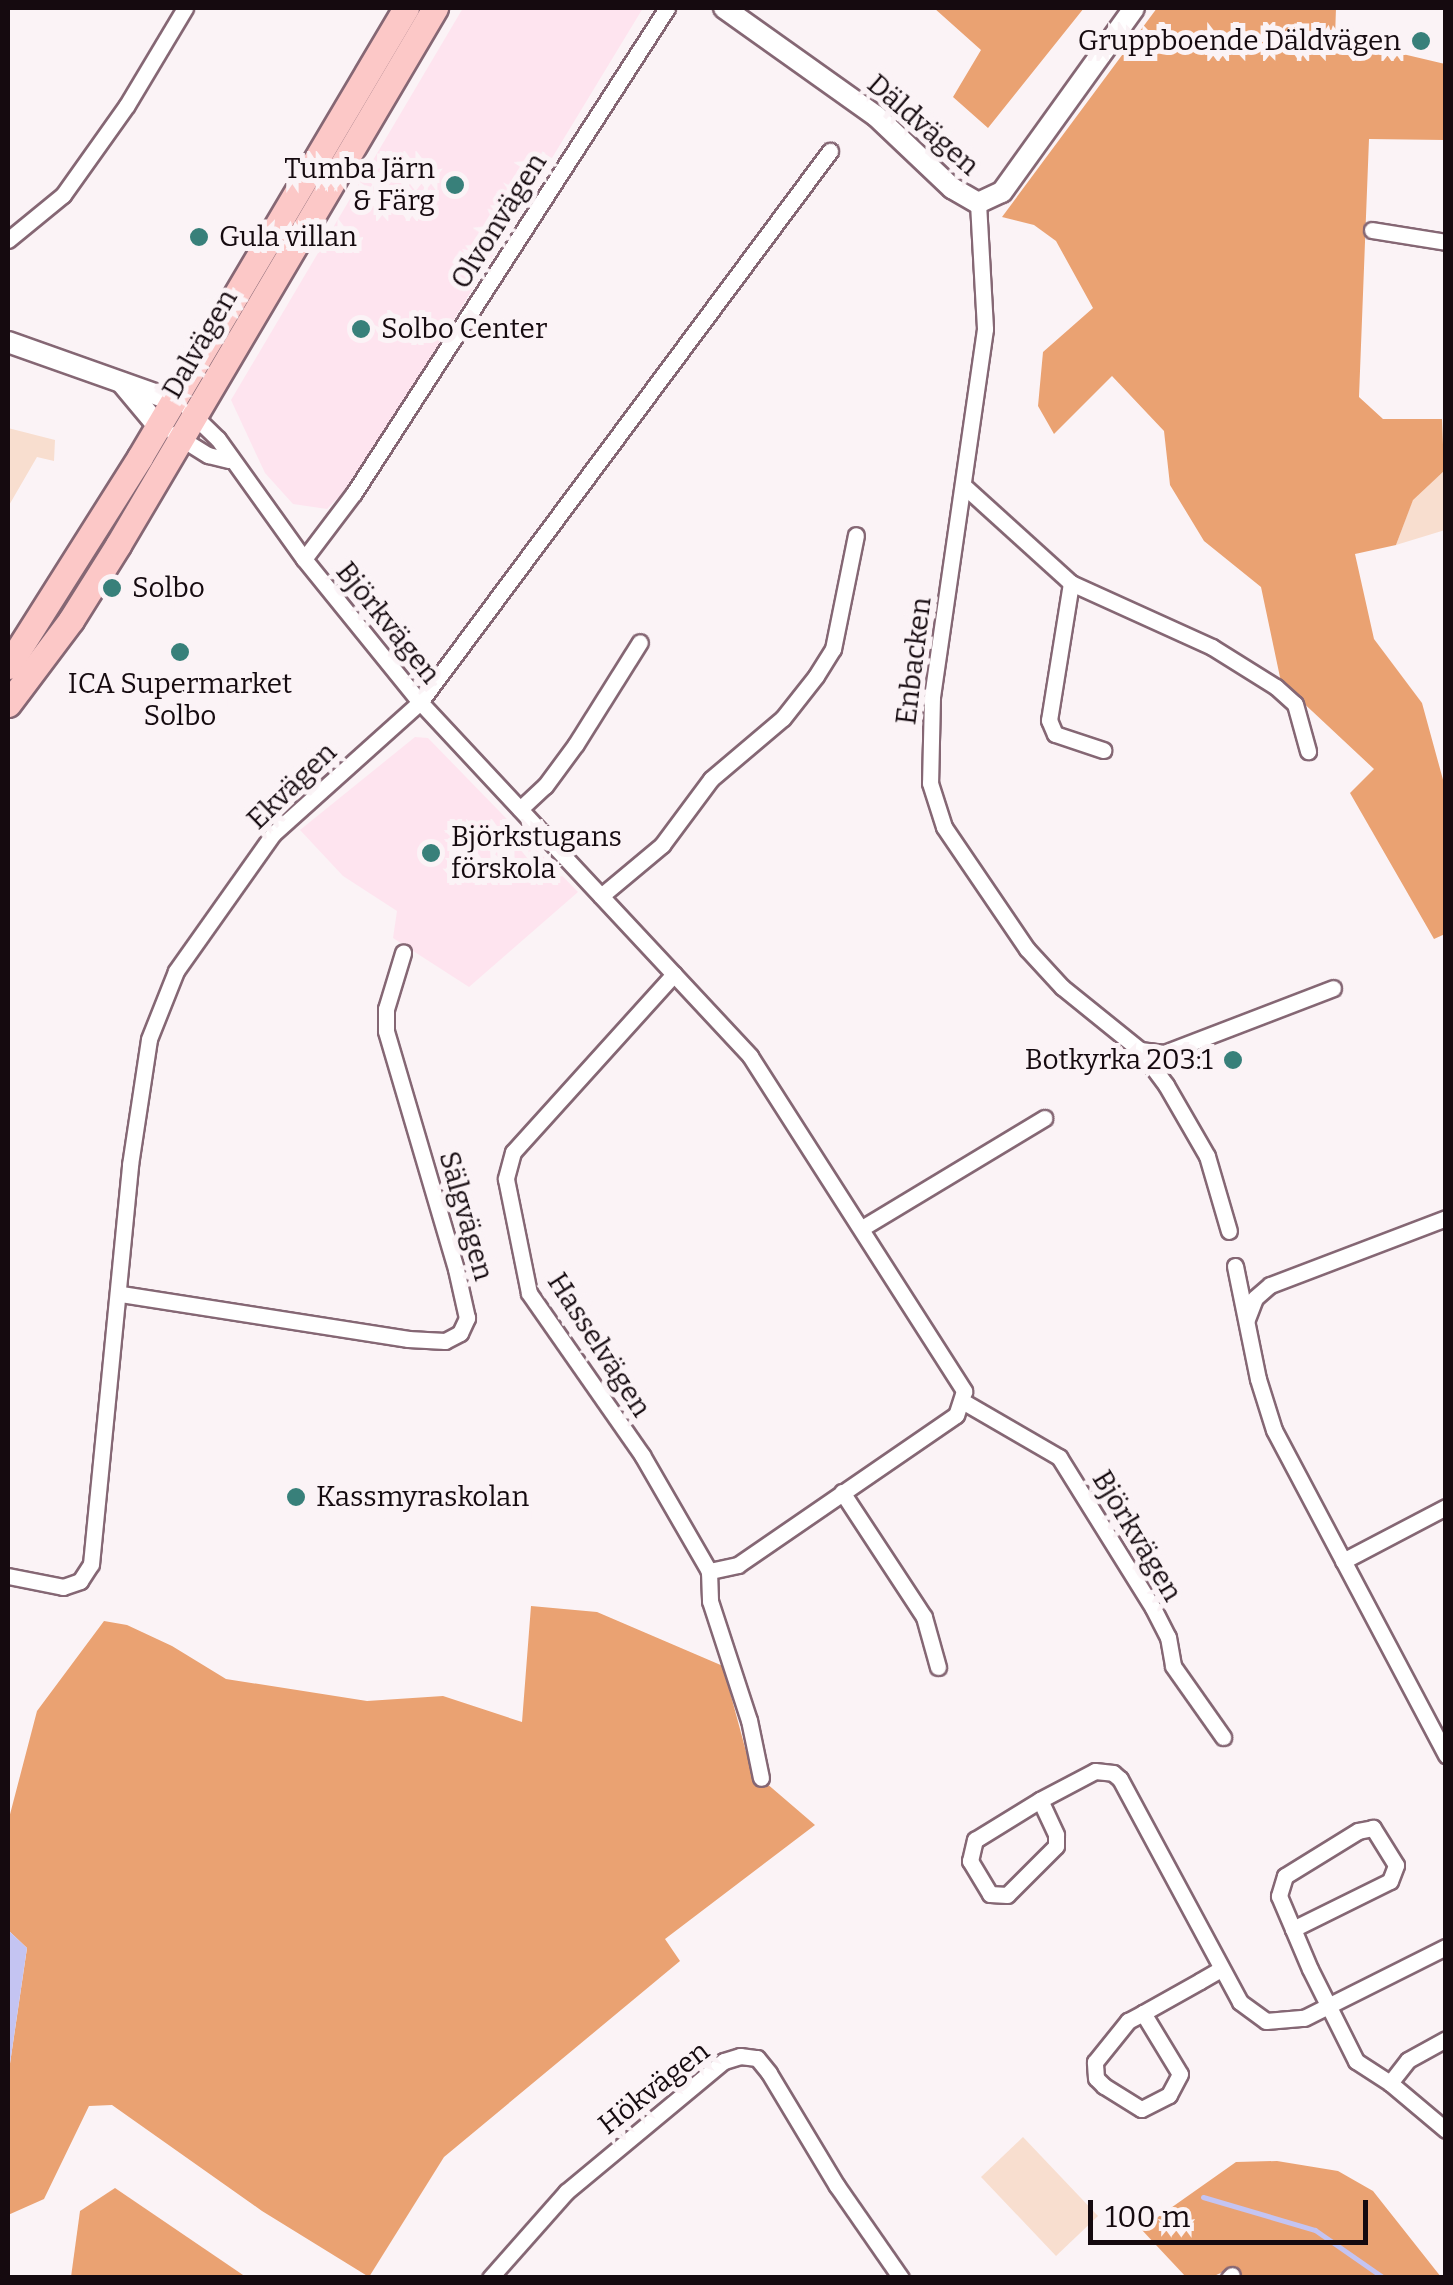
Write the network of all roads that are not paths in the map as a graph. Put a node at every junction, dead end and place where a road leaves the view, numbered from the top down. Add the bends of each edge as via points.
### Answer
1 (186, 8) edge
2 (406, 8) edge
3 (435, 8) edge
4 (667, 8) edge
5 (724, 8) edge
6 (1134, 8) edge
7 (830, 151) dead end
8 (978, 203) junction
9 (1372, 230) dead end
10 (8, 240) edge
11 (1446, 242) edge
12 (8, 342) edge
13 (118, 377) junction
14 (183, 407) junction
15 (169, 432) junction
16 (228, 460) junction
17 (964, 486) junction
18 (856, 535) dead end
19 (304, 559) junction
20 (1071, 583) junction
21 (640, 642) dead end
22 (8, 666) edge
23 (420, 702) junction
24 (8, 704) edge
25 (1103, 750) dead end
26 (1308, 751) dead end
27 (520, 809) junction
28 (601, 896) junction
29 (402, 953) dead end
30 (674, 974) junction
31 (1333, 988) dead end
32 (1140, 1050) junction
33 (1044, 1118) dead end
34 (1446, 1218) edge
35 (862, 1228) junction
36 (1229, 1231) dead end
37 (1236, 1266) dead end
38 (121, 1294) junction
39 (1247, 1321) junction
40 (964, 1402) junction
41 (842, 1492) junction
42 (1446, 1507) edge
43 (1344, 1561) junction
44 (709, 1571) junction
45 (8, 1576) edge
46 (938, 1667) dead end
47 (1223, 1737) dead end
48 (1446, 1756) edge
49 (761, 1778) dead end
50 (1040, 1800) junction
51 (1292, 1929) junction
52 (1446, 1947) edge
53 (1221, 1969) junction
54 (1328, 2005) junction
55 (1143, 2013) junction
56 (1446, 2039) edge
57 (1390, 2083) junction
58 (1446, 2130) edge
59 (490, 2278) edge
60 (900, 2278) edge

1 - 10 street via 63,195
2 - 14 main road, Dalvägen
3 - 14 main road, Dalvägen
4 - 19 street, Olvonvägen via 354,493
5 - 8 street, Däldvägen via 876,116 952,188
6 - 8 street, Däldvägen via 1002,192
7 - 23 street, Ekvägen
8 - 17 street, Enbacken via 986,303
9 - 11 street
12 - 13 street
13 - 14 street
13 - 15 street
14 - 15 main road, Dalvägen
14 - 16 street, Björkvägen via 218,440
15 - 16 street, Björkvägen
15 - 22 main road, Dalvägen
15 - 24 main road, Dalvägen via 70,620
16 - 19 street, Björkvägen
17 - 20 street
17 - 32 street, Enbacken via 932,697 928,777 938,810 964,861 1027,949 1062,987
18 - 28 street via 834,649 816,676 783,718 711,779 662,845
19 - 23 street, Björkvägen
20 - 25 street via 1049,720 1055,734
20 - 26 street via 1212,646 1276,687 1295,704
21 - 27 street via 568,755
23 - 27 street, Björkvägen
23 - 38 street, Ekvägen via 273,834 167,988 146,1057
27 - 28 street, Björkvägen
28 - 30 street, Björkvägen
29 - 38 street, Sälgvägen via 386,1030 468,1318 460,1334 445,1341 408,1339
30 - 35 street, Björkvägen via 750,1056
30 - 44 street, Hasselvägen via 513,1152 506,1180 529,1293 642,1455
31 - 32 street via 1164,1053
32 - 36 street, Enbacken via 1199,1140
33 - 35 street
34 - 39 street via 1270,1286 1248,1308
35 - 40 street, Björkvägen via 954,1372
37 - 39 street
38 - 45 street, Ekvägen via 96,1543 80,1582 41,1586
39 - 43 street via 1274,1430
40 - 41 street via 956,1415
40 - 47 street, Björkvägen via 1059,1457 1153,1608 1173,1666
41 - 44 street via 738,1565
41 - 46 street via 924,1617
42 - 43 street
43 - 48 street
44 - 49 street, Hasselvägen via 710,1602
50 - 50 street via 1056,1846 1008,1895 990,1894 970,1861 970,1847
50 - 53 street via 1096,1770 1120,1779
51 - 51 street via 1390,1881 1396,1865 1374,1828 1358,1830 1281,1880 1278,1896
51 - 54 street
52 - 54 street
53 - 54 street via 1240,2002 1266,2021 1293,2022
53 - 55 street
54 - 57 street via 1356,2061
55 - 55 street via 1180,2074 1169,2096 1142,2109 1104,2086 1094,2071 1119,2030
56 - 57 street via 1408,2060
57 - 58 street
59 - 60 street, Hökvägen via 566,2192 724,2061 740,2056 758,2058 769,2073

